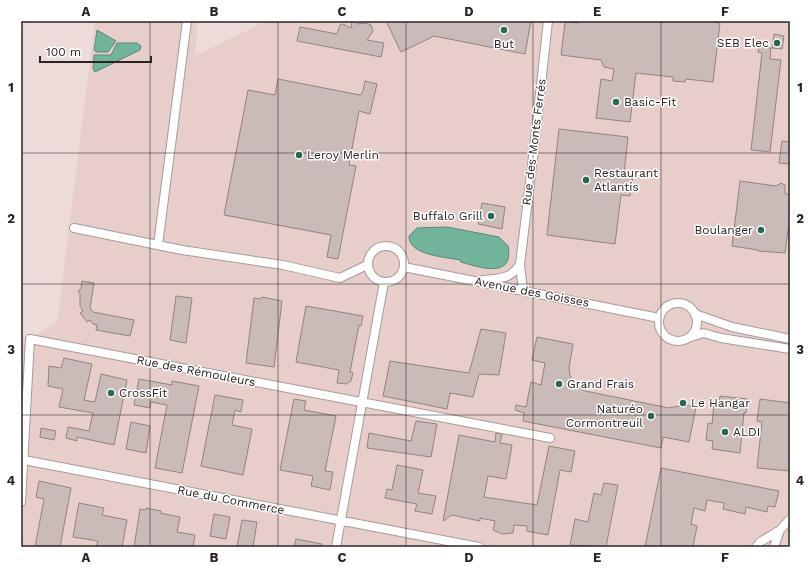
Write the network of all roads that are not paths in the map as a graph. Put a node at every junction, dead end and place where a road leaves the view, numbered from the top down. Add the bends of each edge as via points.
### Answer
1 (187, 21) edge
2 (548, 21) edge
3 (74, 228) dead end
4 (158, 245) junction
5 (520, 264) junction
6 (367, 265) junction
7 (404, 267) junction
8 (473, 281) junction
9 (384, 282) junction
10 (523, 291) junction
11 (695, 314) junction
12 (660, 318) junction
13 (690, 337) junction
14 (790, 339) edge
15 (790, 349) edge
16 (362, 402) junction
17 (550, 438) dead end
18 (24, 460) junction
19 (21, 502) edge
20 (790, 519) edge
21 (341, 521) junction
22 (780, 530) junction
23 (764, 540) junction
24 (336, 547) edge
25 (479, 547) edge
26 (756, 547) edge
27 (774, 547) edge

1 - 4 street
2 - 5 street, Rue des Monts Ferrés
3 - 4 street
4 - 6 street via 283,265 340,278
5 - 8 street via 514,273 506,277
5 - 10 street, Rue des Monts Ferrés
6 - 7 street via 370,254 386,246 392,247 401,255
6 - 9 street via 374,278
7 - 8 street, Avenue des Goisses
7 - 9 street via 398,278
8 - 10 street, Avenue des Goisses
9 - 16 street
10 - 12 street, Avenue des Goisses
11 - 12 street via 689,307 678,304 666,308
11 - 13 street via 696,327
11 - 14 street via 732,328
12 - 13 street via 660,329 666,337 680,341
13 - 15 street via 703,333
16 - 17 street, Rue des Rémouleurs
16 - 18 street, Rue des Rémouleurs via 30,339
16 - 21 street
18 - 19 street
18 - 21 street, Rue du Commerce
20 - 22 street
21 - 24 street
21 - 25 street, Rue du Commerce
22 - 23 street
22 - 27 street
23 - 26 street
23 - 27 street

